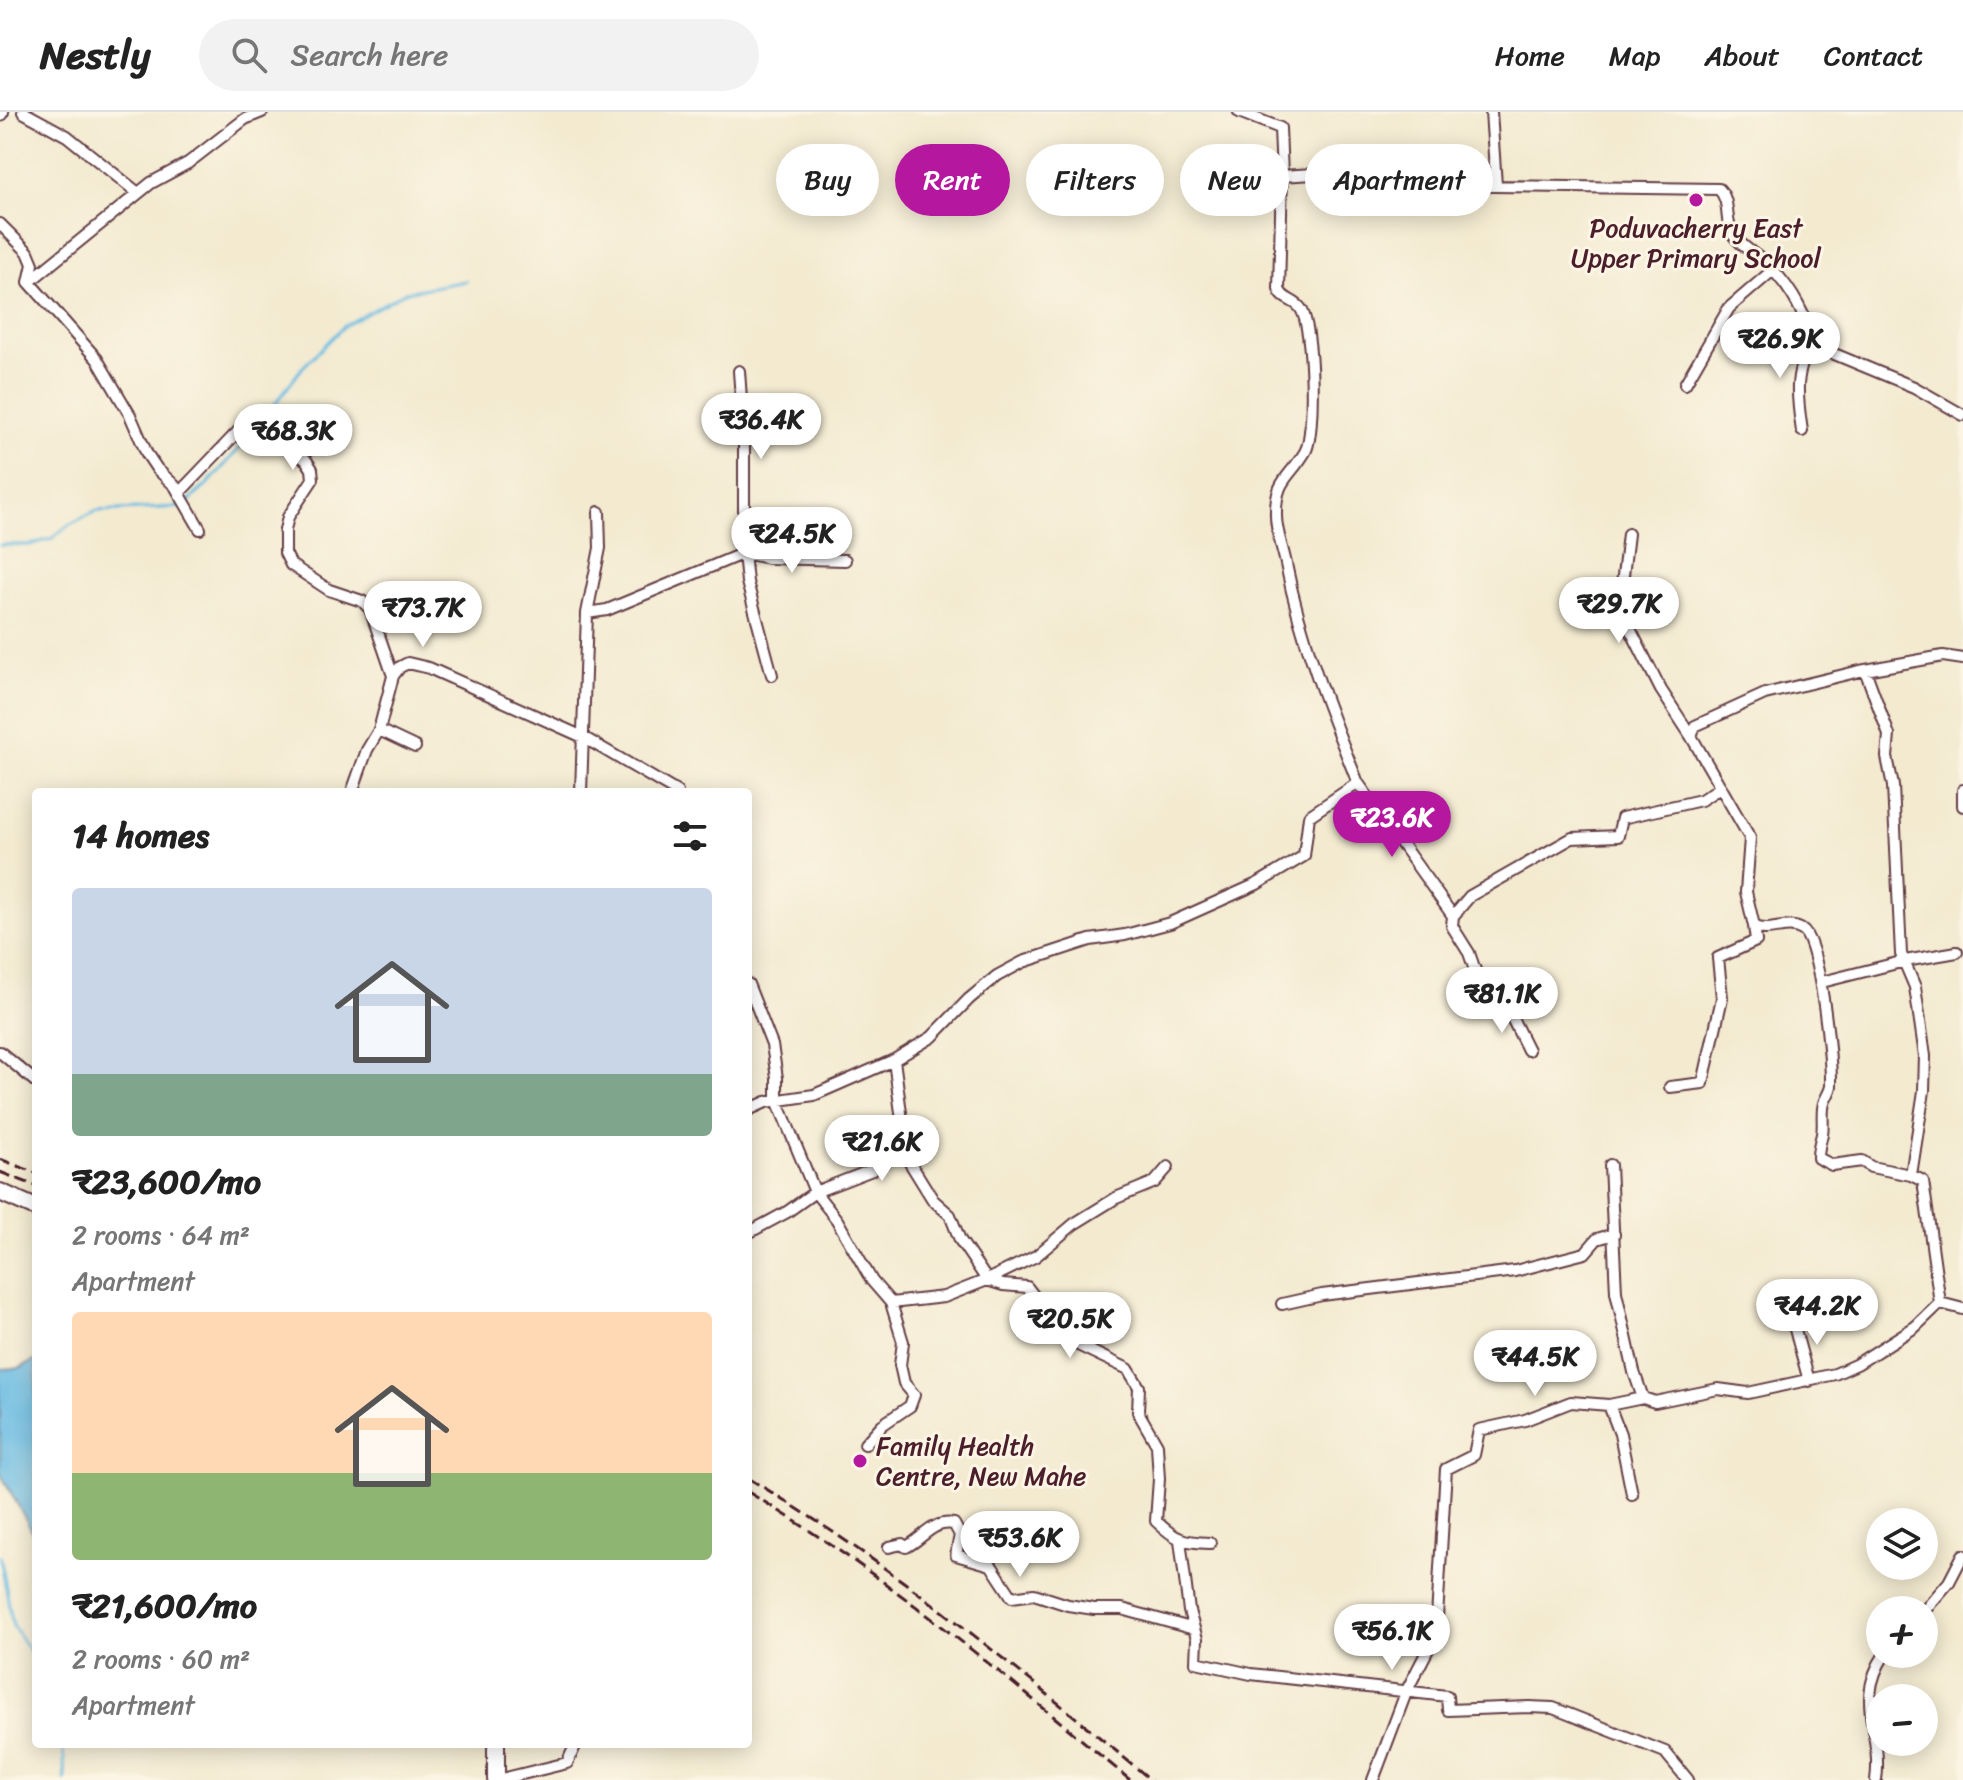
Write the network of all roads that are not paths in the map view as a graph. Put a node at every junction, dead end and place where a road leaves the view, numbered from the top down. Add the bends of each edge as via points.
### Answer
1 (23, 112) edge
2 (262, 112) edge
3 (1239, 112) edge
4 (1491, 112) edge
5 (243, 116) edge
6 (1281, 144) edge
7 (1289, 176) edge
8 (1496, 185) junction
9 (138, 193) junction
10 (1281, 216) edge
11 (0, 224) edge
12 (1773, 270) junction
13 (29, 282) junction
14 (1815, 346) junction
15 (739, 371) dead end
16 (1685, 384) dead end
17 (1962, 411) edge
18 (1802, 431) dead end
19 (183, 501) junction
20 (599, 512) dead end
21 (200, 529) dead end
22 (1628, 534) dead end
23 (744, 553) junction
24 (845, 560) dead end
25 (587, 613) junction
26 (1963, 659) edge
27 (1865, 670) junction
28 (772, 675) dead end
29 (393, 676) junction
30 (379, 730) junction
31 (1691, 736) junction
32 (583, 737) junction
33 (415, 747) dead end
34 (1358, 783) junction
35 (1721, 787) junction
36 (353, 788) edge
37 (581, 788) edge
38 (670, 788) edge
39 (1963, 790) edge
40 (1963, 806) edge
41 (1453, 916) junction
42 (1754, 926) junction
43 (1957, 952) dead end
44 (1905, 961) junction
45 (1822, 982) junction
46 (752, 994) edge
47 (1528, 1050) dead end
48 (0, 1052) edge
49 (894, 1060) junction
50 (32, 1079) edge
51 (1670, 1087) dead end
52 (777, 1100) junction
53 (752, 1109) edge
54 (902, 1150) junction
55 (1610, 1165) dead end
56 (1168, 1167) dead end
57 (1911, 1175) junction
58 (0, 1192) edge
59 (815, 1192) junction
60 (32, 1206) edge
61 (752, 1231) edge
62 (1614, 1234) junction
63 (987, 1280) junction
64 (891, 1303) junction
65 (1940, 1303) junction
66 (1282, 1304) dead end
67 (1963, 1309) edge
68 (1793, 1322) dead end
69 (1809, 1381) junction
70 (1643, 1398) junction
71 (1609, 1405) junction
72 (865, 1444) dead end
73 (1632, 1494) dead end
74 (1180, 1540) junction
75 (1210, 1543) dead end
76 (889, 1547) dead end
77 (1963, 1555) edge
78 (1937, 1596) edge
79 (1194, 1629) junction
80 (1875, 1668) edge
81 (1407, 1690) junction
82 (496, 1748) edge
83 (574, 1748) edge
84 (497, 1780) edge
85 (1373, 1780) edge
86 (1688, 1780) edge
87 (1876, 1780) edge

1 - 9 street via 67,136
2 - 5 street
3 - 6 street via 1280,128
4 - 8 street
5 - 9 street via 188,163
7 - 8 street via 1345,172 1414,185
8 - 12 street via 1719,189 1733,235
9 - 13 street
10 - 34 street via 1279,289 1304,315 1311,426 1307,450 1282,480 1276,519 1295,607
11 - 13 street via 28,252 33,264
12 - 14 street via 1802,308
12 - 16 street via 1729,308
13 - 19 street via 97,359 147,454
14 - 17 street
14 - 18 street via 1795,388
15 - 23 street
19 - 21 street
19 - 29 street via 249,420 306,460 313,479 288,517 285,553 291,565 370,609
20 - 25 street via 600,548
22 - 31 street via 1622,584 1625,619
23 - 24 street
23 - 25 street via 607,610
23 - 28 street
25 - 32 street
26 - 27 street via 1943,656
27 - 31 street via 1765,694 1695,726
27 - 44 street via 1889,735
29 - 30 street
29 - 32 street via 408,663 429,668
30 - 33 street
30 - 36 street
31 - 35 street
32 - 37 street
32 - 38 street
34 - 41 street
34 - 49 street via 1309,816 1306,850 1299,862 1170,923 1090,940 1023,962 969,999 932,1037
35 - 41 street via 1701,800 1622,818 1618,836 1572,838 1470,896
35 - 42 street via 1750,838 1746,892
39 - 40 street
41 - 47 street via 1452,926 1476,973 1506,1006
42 - 45 street via 1801,929 1810,937
42 - 51 street via 1756,941 1718,958 1722,998 1703,1083
43 - 44 street
44 - 45 street
44 - 57 street via 1915,987 1925,1056
45 - 57 street via 1831,1088 1822,1110 1818,1158 1832,1165 1862,1161
46 - 52 street via 772,1045
48 - 50 street
49 - 52 street via 814,1095
49 - 54 street
52 - 53 street
52 - 59 street
54 - 59 street via 872,1170
54 - 63 street via 933,1200 950,1215
55 - 62 street
56 - 63 street via 1155,1182 1116,1198 1036,1256
57 - 65 street via 1923,1181
58 - 60 main road
59 - 61 street
59 - 64 street
62 - 66 street via 1597,1239 1585,1253 1515,1271
62 - 70 street via 1616,1292
63 - 64 street via 944,1297
63 - 74 street via 1027,1287 1061,1332 1128,1369 1139,1387 1138,1412 1157,1445 1156,1521
64 - 72 street via 903,1342 904,1383 914,1395 910,1406
65 - 67 street
65 - 69 street via 1915,1327 1857,1364
68 - 69 street
69 - 70 street via 1748,1393 1718,1389 1655,1402
70 - 71 street
71 - 73 street
71 - 81 street via 1571,1402 1479,1430 1474,1455 1446,1469 1436,1634
74 - 75 street
74 - 79 street
76 - 79 street via 906,1547 936,1525 954,1524 960,1535 956,1555 991,1565 1012,1597 1034,1594 1068,1605 1122,1609
77 - 78 street
79 - 81 street via 1196,1662 1251,1674
80 - 87 street via 1870,1688 1879,1759
81 - 85 street
81 - 86 street via 1447,1696 1448,1710 1553,1708 1665,1752
82 - 84 main road
83 - 84 street via 567,1763

